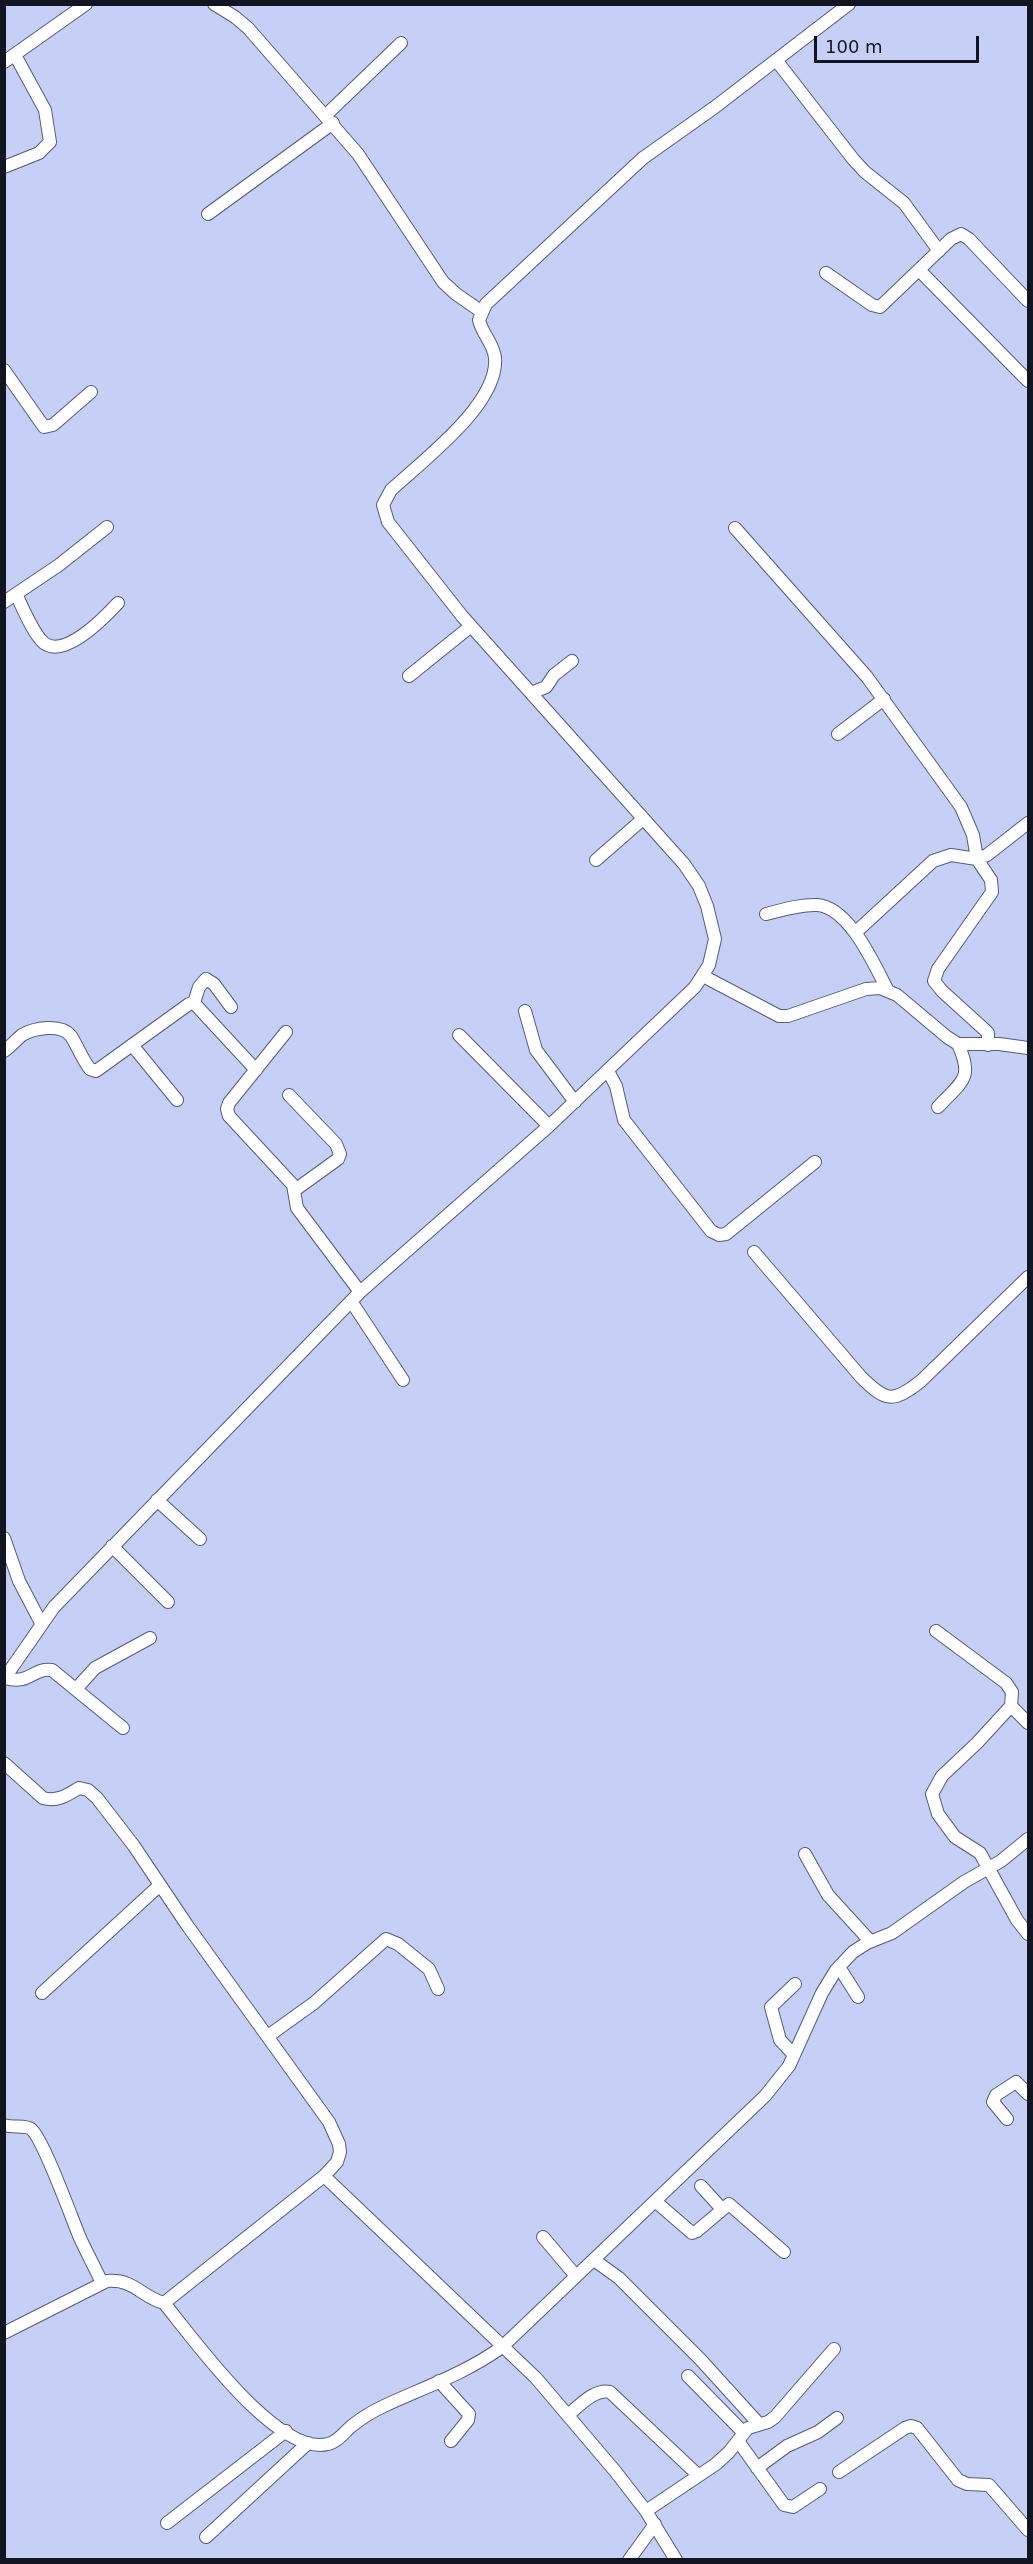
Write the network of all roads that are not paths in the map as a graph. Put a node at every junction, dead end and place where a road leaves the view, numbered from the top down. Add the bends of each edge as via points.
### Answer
1 (849, 4) edge
2 (216, 5) edge
3 (77, 7) edge
4 (401, 43) dead end
5 (10, 58) edge
6 (776, 60) junction
7 (329, 119) junction
8 (4, 167) edge
9 (208, 214) dead end
10 (939, 251) junction
11 (919, 270) junction
12 (826, 273) dead end
13 (1029, 301) edge
14 (482, 312) junction
15 (4, 370) edge
16 (1029, 381) edge
17 (91, 392) dead end
18 (107, 527) dead end
19 (735, 528) dead end
20 (16, 594) junction
21 (4, 602) edge
22 (118, 603) dead end
23 (471, 626) junction
24 (572, 661) dead end
25 (409, 676) dead end
26 (531, 693) junction
27 (884, 699) junction
28 (838, 734) dead end
29 (643, 819) junction
30 (1029, 823) edge
31 (977, 859) junction
32 (596, 860) dead end
33 (766, 914) dead end
34 (856, 932) junction
35 (703, 976) junction
36 (887, 989) junction
37 (194, 1003) junction
38 (231, 1007) dead end
39 (525, 1011) dead end
40 (286, 1032) dead end
41 (459, 1035) dead end
42 (958, 1044) junction
43 (132, 1045) junction
44 (988, 1045) junction
45 (1029, 1048) edge
46 (4, 1051) edge
47 (256, 1070) junction
48 (608, 1071) junction
49 (289, 1095) dead end
50 (177, 1100) dead end
51 (575, 1102) junction
52 (938, 1107) dead end
53 (549, 1126) junction
54 (815, 1162) dead end
55 (295, 1190) junction
56 (754, 1252) dead end
57 (1029, 1277) edge
58 (355, 1297) junction
59 (403, 1380) dead end
60 (158, 1500) junction
61 (4, 1538) edge
62 (200, 1539) dead end
63 (112, 1546) junction
64 (168, 1602) dead end
65 (41, 1623) junction
66 (936, 1631) dead end
67 (150, 1638) dead end
68 (5, 1679) edge
69 (76, 1689) junction
70 (1011, 1707) junction
71 (1029, 1723) edge
72 (123, 1728) dead end
73 (4, 1763) edge
74 (1029, 1839) edge
75 (805, 1854) dead end
76 (989, 1868) junction
77 (160, 1885) junction
78 (1029, 1934) edge
79 (870, 1941) junction
80 (839, 1967) junction
81 (795, 1984) dead end
82 (438, 1989) dead end
83 (42, 1993) dead end
84 (858, 1997) dead end
85 (268, 2036) junction
86 (794, 2055) junction
87 (1029, 2094) edge
88 (1007, 2119) dead end
89 (4, 2125) edge
90 (324, 2176) junction
91 (701, 2186) dead end
92 (655, 2201) junction
93 (722, 2209) junction
94 (543, 2237) dead end
95 (784, 2252) dead end
96 (594, 2260) junction
97 (576, 2276) junction
98 (102, 2283) junction
99 (164, 2303) junction
100 (4, 2333) edge
101 (502, 2347) junction
102 (834, 2349) dead end
103 (688, 2376) dead end
104 (439, 2381) junction
105 (568, 2415) junction
106 (837, 2418) dead end
107 (759, 2424) junction
108 (286, 2431) junction
109 (741, 2437) junction
110 (451, 2441) dead end
111 (308, 2443) junction
112 (757, 2468) junction
113 (838, 2472) dead end
114 (698, 2475) junction
115 (820, 2489) dead end
116 (646, 2511) junction
117 (167, 2523) dead end
118 (655, 2524) junction
119 (1029, 2530) edge
120 (206, 2537) dead end
121 (629, 2559) edge
122 (676, 2559) edge

1 - 6 street
2 - 7 street via 248,28
3 - 5 street
4 - 7 street
5 - 8 street via 45,110 50,142 39,153
6 - 10 street via 865,172 904,203
6 - 14 street via 643,158 503,286
7 - 9 street
7 - 14 street via 358,154 443,282
10 - 11 street
10 - 13 street via 956,236 964,235
11 - 12 street via 876,307
11 - 16 street
14 - 23 street via 479,320 495,358 486,393 468,419 391,490 383,505 388,522
15 - 17 street via 44,427 53,425
18 - 20 street
19 - 27 street
20 - 21 street
20 - 22 street via 40,639 49,646 59,646 86,634
23 - 25 street
23 - 26 street
24 - 26 street via 546,687
26 - 29 street
27 - 28 street
27 - 31 street via 962,807
29 - 32 street
29 - 35 street via 684,864 707,906 716,939
30 - 31 street
31 - 34 street via 951,855 933,861
31 - 44 street via 991,880 992,892 938,969 934,981 985,1029
33 - 34 street via 820,905
34 - 36 street
35 - 36 street via 779,1016 866,989
35 - 48 street
36 - 42 street
37 - 38 street via 206,979
37 - 43 street
37 - 47 street
39 - 51 street via 536,1050
40 - 47 street
41 - 53 street
42 - 44 street
42 - 52 street via 967,1070
43 - 46 street via 96,1071 90,1069 69,1034 61,1029 32,1031
43 - 50 street
44 - 45 street
47 - 55 street via 229,1103 229,1116
48 - 51 street
48 - 54 street via 624,1120 711,1231 726,1233
49 - 55 street via 336,1144 340,1154
51 - 53 street
53 - 58 street
55 - 58 street via 297,1208
56 - 57 street via 861,1377 877,1394 890,1398 903,1395 921,1382
58 - 59 street
58 - 60 street
60 - 62 street
60 - 63 street
61 - 65 street via 19,1581
63 - 64 street
63 - 65 street
65 - 68 street
66 - 70 street via 1006,1683 1012,1692
67 - 69 street via 95,1668
68 - 69 street via 20,1681 52,1670
69 - 72 street
70 - 71 street
70 - 76 street via 942,1776 932,1794 939,1814 956,1837 976,1850
73 - 77 street via 43,1798 62,1798 79,1788 88,1790
74 - 76 street
75 - 79 street via 828,1895
76 - 78 street via 1017,1920
76 - 79 street via 892,1933
77 - 83 street
77 - 85 street
79 - 80 street
80 - 84 street
80 - 86 street via 822,1993
81 - 86 street via 771,2007 780,2040
82 - 85 street via 429,1969 386,1939 314,2003
85 - 90 street via 329,2122 339,2144 337,2162
86 - 92 street via 765,2096
87 - 88 street via 1016,2082 996,2095 993,2102
89 - 98 street via 33,2130
90 - 99 street
90 - 101 street
91 - 93 street
92 - 93 street via 692,2233
92 - 96 street
93 - 95 street via 729,2204 734,2206
94 - 97 street
96 - 97 street
96 - 107 street via 619,2278
97 - 101 street
98 - 99 street via 118,2280 132,2284
98 - 100 street
99 - 108 street via 250,2406
101 - 104 street via 475,2365
101 - 105 street
102 - 107 street via 775,2417
103 - 109 street
104 - 110 street via 469,2414
104 - 111 street via 366,2415 331,2444
105 - 114 street via 592,2396 610,2392
105 - 116 street
106 - 112 street
107 - 109 street via 747,2428
108 - 111 street
108 - 117 street
109 - 112 street
109 - 114 street via 716,2464
111 - 120 street
112 - 115 street via 789,2507
113 - 119 street via 911,2426 958,2480 989,2485
114 - 116 street
116 - 118 street
118 - 121 street
118 - 122 street

